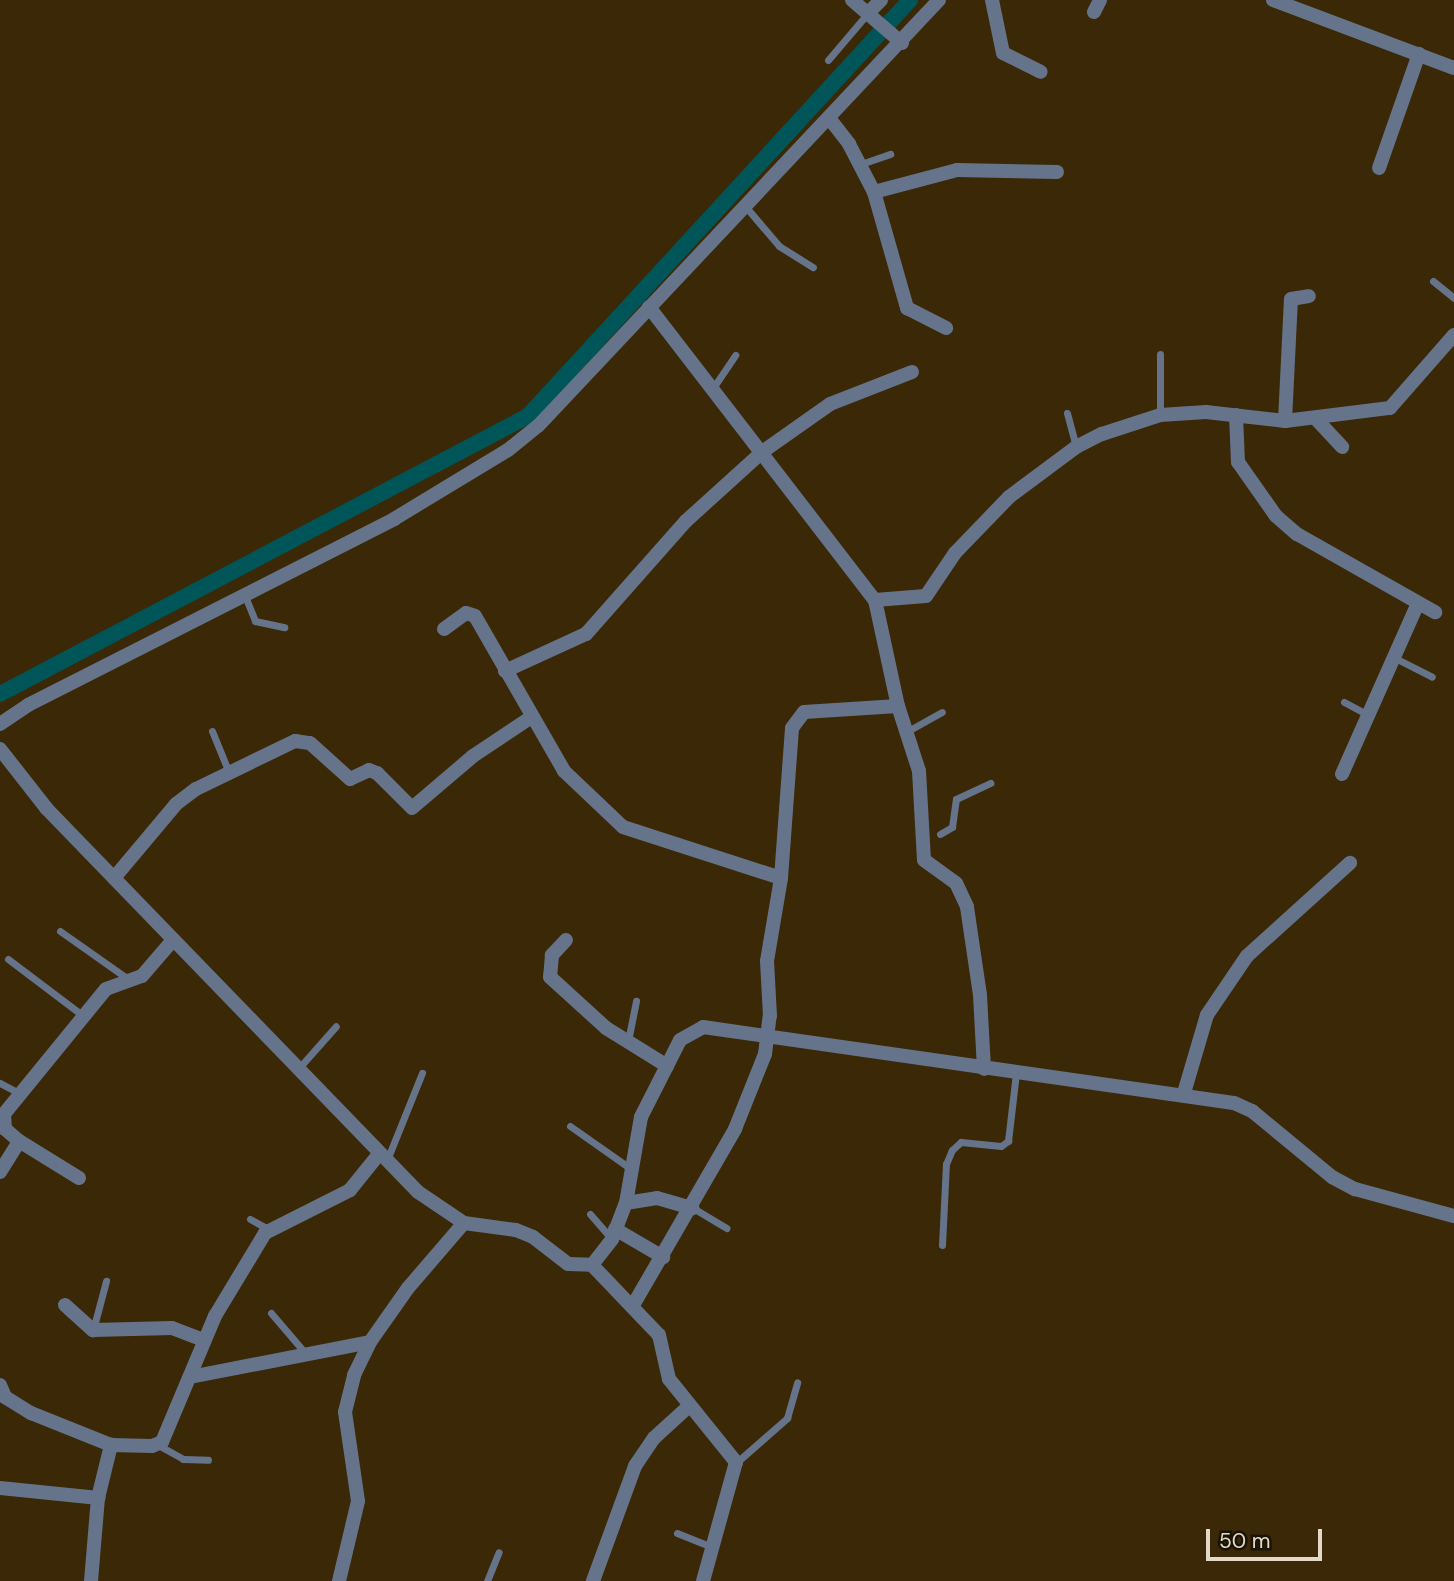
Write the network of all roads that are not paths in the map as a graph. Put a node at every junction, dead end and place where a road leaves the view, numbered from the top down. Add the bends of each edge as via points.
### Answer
1 (852, 0) edge
2 (881, 0) edge
3 (939, 0) edge
4 (992, 0) edge
5 (1273, 0) edge
6 (873, 16) junction
7 (898, 39) junction
8 (1419, 54) junction
9 (828, 60) dead end
10 (1454, 68) edge
11 (1041, 72) dead end
12 (829, 118) junction
13 (890, 154) dead end
14 (861, 164) junction
15 (1379, 167) dead end
16 (1057, 172) dead end
17 (873, 192) junction
18 (746, 206) junction
19 (813, 267) dead end
20 (1433, 281) dead end
21 (1309, 296) dead end
22 (1454, 298) edge
23 (649, 307) junction
24 (946, 328) dead end
25 (1454, 335) edge
26 (1160, 354) dead end
27 (735, 355) dead end
28 (912, 372) dead end
29 (713, 389) junction
30 (1067, 413) dead end
31 (1160, 415) junction
32 (1236, 415) junction
33 (1317, 420) junction
34 (1285, 421) junction
35 (1076, 447) junction
36 (1342, 447) dead end
37 (762, 452) junction
38 (244, 596) junction
39 (875, 600) junction
40 (1418, 603) junction
41 (1435, 612) dead end
42 (284, 627) dead end
43 (444, 629) dead end
44 (1397, 659) junction
45 (505, 671) junction
46 (1432, 677) dead end
47 (1344, 702) dead end
48 (898, 706) junction
49 (943, 712) dead end
50 (1371, 716) junction
51 (530, 718) junction
52 (0, 724) edge
53 (212, 731) dead end
54 (905, 733) junction
55 (0, 748) edge
56 (1342, 774) dead end
57 (230, 775) junction
58 (992, 783) dead end
59 (940, 834) dead end
60 (1350, 863) dead end
61 (114, 878) junction
62 (782, 878) junction
63 (60, 931) dead end
64 (173, 940) junction
65 (566, 940) dead end
66 (8, 959) dead end
67 (132, 981) junction
68 (636, 1001) dead end
69 (82, 1015) junction
70 (336, 1026) dead end
71 (769, 1038) junction
72 (628, 1041) junction
73 (667, 1066) junction
74 (297, 1069) junction
75 (984, 1069) junction
76 (422, 1073) dead end
77 (1016, 1073) junction
78 (0, 1083) edge
79 (17, 1092) junction
80 (1184, 1093) junction
81 (570, 1126) dead end
82 (19, 1141) junction
83 (382, 1158) junction
84 (631, 1169) junction
85 (0, 1172) edge
86 (79, 1178) dead end
87 (626, 1203) junction
88 (693, 1209) junction
89 (590, 1214) dead end
90 (1454, 1216) edge
91 (250, 1219) dead end
92 (464, 1223) junction
93 (726, 1228) dead end
94 (270, 1230) junction
95 (613, 1234) junction
96 (942, 1245) dead end
97 (663, 1257) junction
98 (592, 1265) junction
99 (106, 1281) dead end
100 (65, 1305) dead end
101 (632, 1307) junction
102 (271, 1313) dead end
103 (93, 1330) junction
104 (203, 1340) junction
105 (370, 1342) junction
106 (306, 1354) junction
107 (190, 1377) junction
108 (797, 1382) dead end
109 (0, 1385) edge
110 (689, 1406) junction
111 (111, 1445) junction
112 (157, 1445) junction
113 (208, 1460) dead end
114 (736, 1462) junction
115 (0, 1488) edge
116 (98, 1497) junction
117 (677, 1533) dead end
118 (710, 1546) junction
119 (499, 1552) dead end
120 (91, 1581) edge
121 (339, 1581) edge
122 (487, 1581) edge
123 (593, 1581) edge
124 (703, 1581) edge

1 - 6 street
2 - 6 street
3 - 7 street
4 - 11 street via 1003,53
5 - 8 street
6 - 7 street
6 - 9 lane
7 - 12 street
8 - 10 street
8 - 15 street
12 - 14 street
12 - 18 street
13 - 14 lane
14 - 17 street
16 - 17 street via 957,170
17 - 24 street via 907,308
18 - 19 lane via 779,246
18 - 23 street
20 - 22 lane
21 - 34 street via 1291,299
23 - 29 street
23 - 38 street via 538,426 508,450 442,493
25 - 33 street via 1390,408
26 - 31 lane
27 - 29 lane
28 - 37 street via 830,404
29 - 37 street
30 - 35 lane
31 - 32 street
31 - 35 street
32 - 34 street
32 - 40 street via 1238,462 1276,516 1297,534
33 - 34 street
33 - 36 street
35 - 39 street via 982,522 926,596
37 - 39 street
37 - 45 street via 686,520 586,634
38 - 42 lane via 255,621
38 - 52 street via 28,705
39 - 48 street
40 - 41 street
40 - 44 street
43 - 45 street via 471,612
44 - 46 lane
44 - 50 street
45 - 51 street
47 - 50 lane
48 - 54 street
48 - 62 street via 804,712 796,719 788,742
49 - 54 lane
50 - 56 street
51 - 57 street via 473,756 412,808 377,772 350,779 303,740
51 - 62 street via 564,771 623,827
53 - 57 lane
54 - 75 street via 919,771 927,836 924,860 956,883 967,906 980,995
55 - 61 street via 47,809
57 - 61 street via 195,789 176,804
58 - 59 lane via 956,799 952,827
60 - 80 street via 1247,956 1206,1015
61 - 64 street
62 - 71 street via 767,961
63 - 67 lane
64 - 67 street
64 - 74 street
65 - 72 street via 552,955 550,977 585,1012
66 - 69 lane
67 - 69 street via 106,989
68 - 72 lane
69 - 79 street
70 - 74 lane
71 - 73 street via 703,1027 680,1040
71 - 75 street
71 - 88 street via 735,1129
72 - 73 street
73 - 84 street via 641,1118
74 - 83 street
75 - 77 street
76 - 83 lane
77 - 80 street
77 - 96 lane via 1008,1141 1001,1146 961,1142 949,1157
78 - 79 lane
79 - 82 street via 2,1121
80 - 90 street via 1252,1111 1332,1177 1355,1189
81 - 84 lane
82 - 85 street
82 - 86 street
83 - 92 street via 434,1206
83 - 94 street via 350,1190
84 - 87 street
87 - 88 street via 657,1198
87 - 95 street
88 - 93 lane
88 - 97 street
89 - 95 lane
91 - 94 lane
92 - 98 street via 516,1230 568,1264
92 - 105 street
94 - 104 street
95 - 97 street
95 - 98 street
97 - 101 street
98 - 101 street
99 - 103 lane
100 - 103 street
101 - 110 street via 659,1335 669,1379
102 - 106 lane
103 - 104 street via 172,1328
104 - 107 street
105 - 106 street
105 - 121 street via 354,1375 345,1412 358,1501
106 - 107 street
107 - 112 street via 166,1436
108 - 114 lane via 787,1418
109 - 111 street via 5,1396 31,1413
110 - 114 street
110 - 123 street via 654,1438 635,1466
111 - 112 street
111 - 116 street
112 - 113 lane via 183,1459
114 - 118 street
115 - 116 street
116 - 120 street
117 - 118 lane
118 - 124 street
119 - 122 lane

